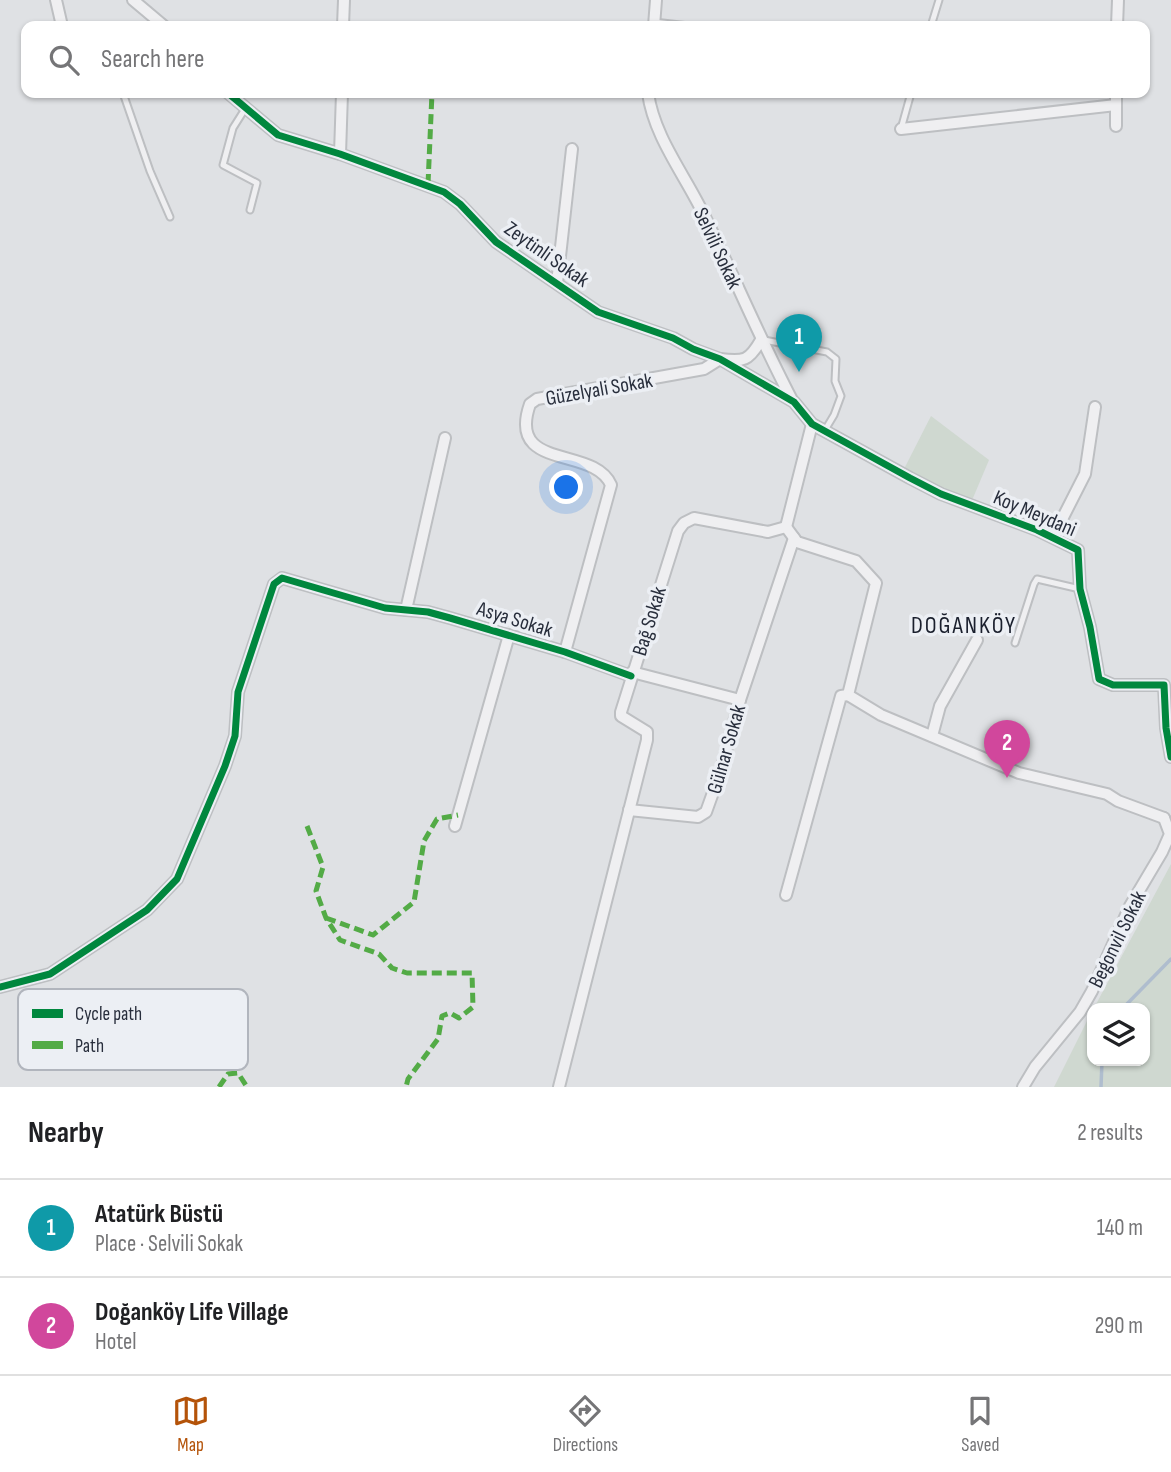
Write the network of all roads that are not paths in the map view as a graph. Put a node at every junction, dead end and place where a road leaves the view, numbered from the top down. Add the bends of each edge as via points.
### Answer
1 (56, 0) edge
2 (133, 0) edge
3 (344, 0) edge
4 (656, 0) edge
5 (939, 0) edge
6 (1118, 0) edge
7 (61, 21) edge
8 (158, 21) edge
9 (343, 21) edge
10 (654, 21) edge
11 (933, 21) edge
12 (1117, 21) edge
13 (125, 98) edge
14 (233, 98) edge
15 (342, 98) edge
16 (649, 98) edge
17 (910, 98) edge
18 (1116, 98) edge
19 (1116, 105) junction
20 (245, 109) junction
21 (1116, 126) dead end
22 (901, 129) joint
23 (572, 149) dead end
24 (340, 155) junction
25 (250, 210) dead end
26 (170, 217) dead end
27 (557, 283) junction
28 (761, 340) junction
29 (720, 359) junction
30 (793, 402) junction
31 (1095, 407) dead end
32 (812, 424) junction
33 (825, 430) junction
34 (445, 438) dead end
35 (786, 527) junction
36 (1053, 537) junction
37 (794, 538) junction
38 (1080, 589) junction
39 (406, 610) junction
40 (509, 635) junction
41 (977, 640) dead end
42 (1016, 643) dead end
43 (565, 652) junction
44 (631, 674) junction
45 (848, 695) junction
46 (740, 700) junction
47 (932, 736) junction
48 (1171, 757) edge
49 (629, 810) junction
50 (1168, 814) edge
51 (455, 826) dead end
52 (786, 895) dead end
53 (0, 987) edge
54 (559, 1087) edge
55 (1023, 1087) edge

1 - 7 street
2 - 8 street
3 - 9 street
4 - 10 street
5 - 11 lane
6 - 12 street
13 - 26 lane
14 - 20 street, Zeytinli Sokak
15 - 24 street
16 - 28 street, Selvili Sokak via 660,133 704,214
17 - 22 lane
18 - 19 street
19 - 21 street
19 - 22 street
20 - 24 street, Zeytinli Sokak via 278,135
20 - 25 lane via 233,128 223,165 257,183
23 - 27 street
24 - 27 street, Zeytinli Sokak via 444,192 496,242
27 - 29 street, Zeytinli Sokak via 598,312
28 - 29 street via 752,354 740,361
28 - 30 street, Selvili Sokak
28 - 33 lane via 827,352 836,359 835,381 841,396
29 - 30 street, Zeytinli Sokak
29 - 43 street, Güzelyali Sokak via 704,369 530,404 525,423 530,440 553,455 603,472 611,485
30 - 32 street, Zeytinli Sokak
31 - 36 street via 1085,474
32 - 33 street, Koy Meydani
32 - 35 street
33 - 36 street, Koy Meydani via 941,494
34 - 39 street
35 - 37 street
35 - 44 street, Bağ Sokak via 768,532 694,518 684,523
36 - 38 street, Koy Meydani via 1078,550
37 - 45 street via 856,561 876,583
37 - 46 street, Gülnar Sokak
38 - 42 lane via 1037,579
38 - 48 street, Koy Meydani via 1099,678 1113,685 1164,685
39 - 40 street, Asya Sokak
39 - 53 street, Asya Sokak via 282,578 275,584 238,692 232,746 177,879 148,911 50,974
40 - 43 street, Asya Sokak
40 - 51 street
41 - 47 street via 940,706
43 - 44 street, Asya Sokak
44 - 46 street, Asya Sokak
44 - 49 street, Bağ Sokak via 621,716 647,732 647,740
45 - 47 street
45 - 52 street via 841,696
46 - 49 street, Gülnar Sokak via 706,812 698,817
47 - 50 street via 1019,773 1091,789
49 - 54 street
50 - 55 street, Begonvil Sokak via 1170,834 1130,906 1092,991

